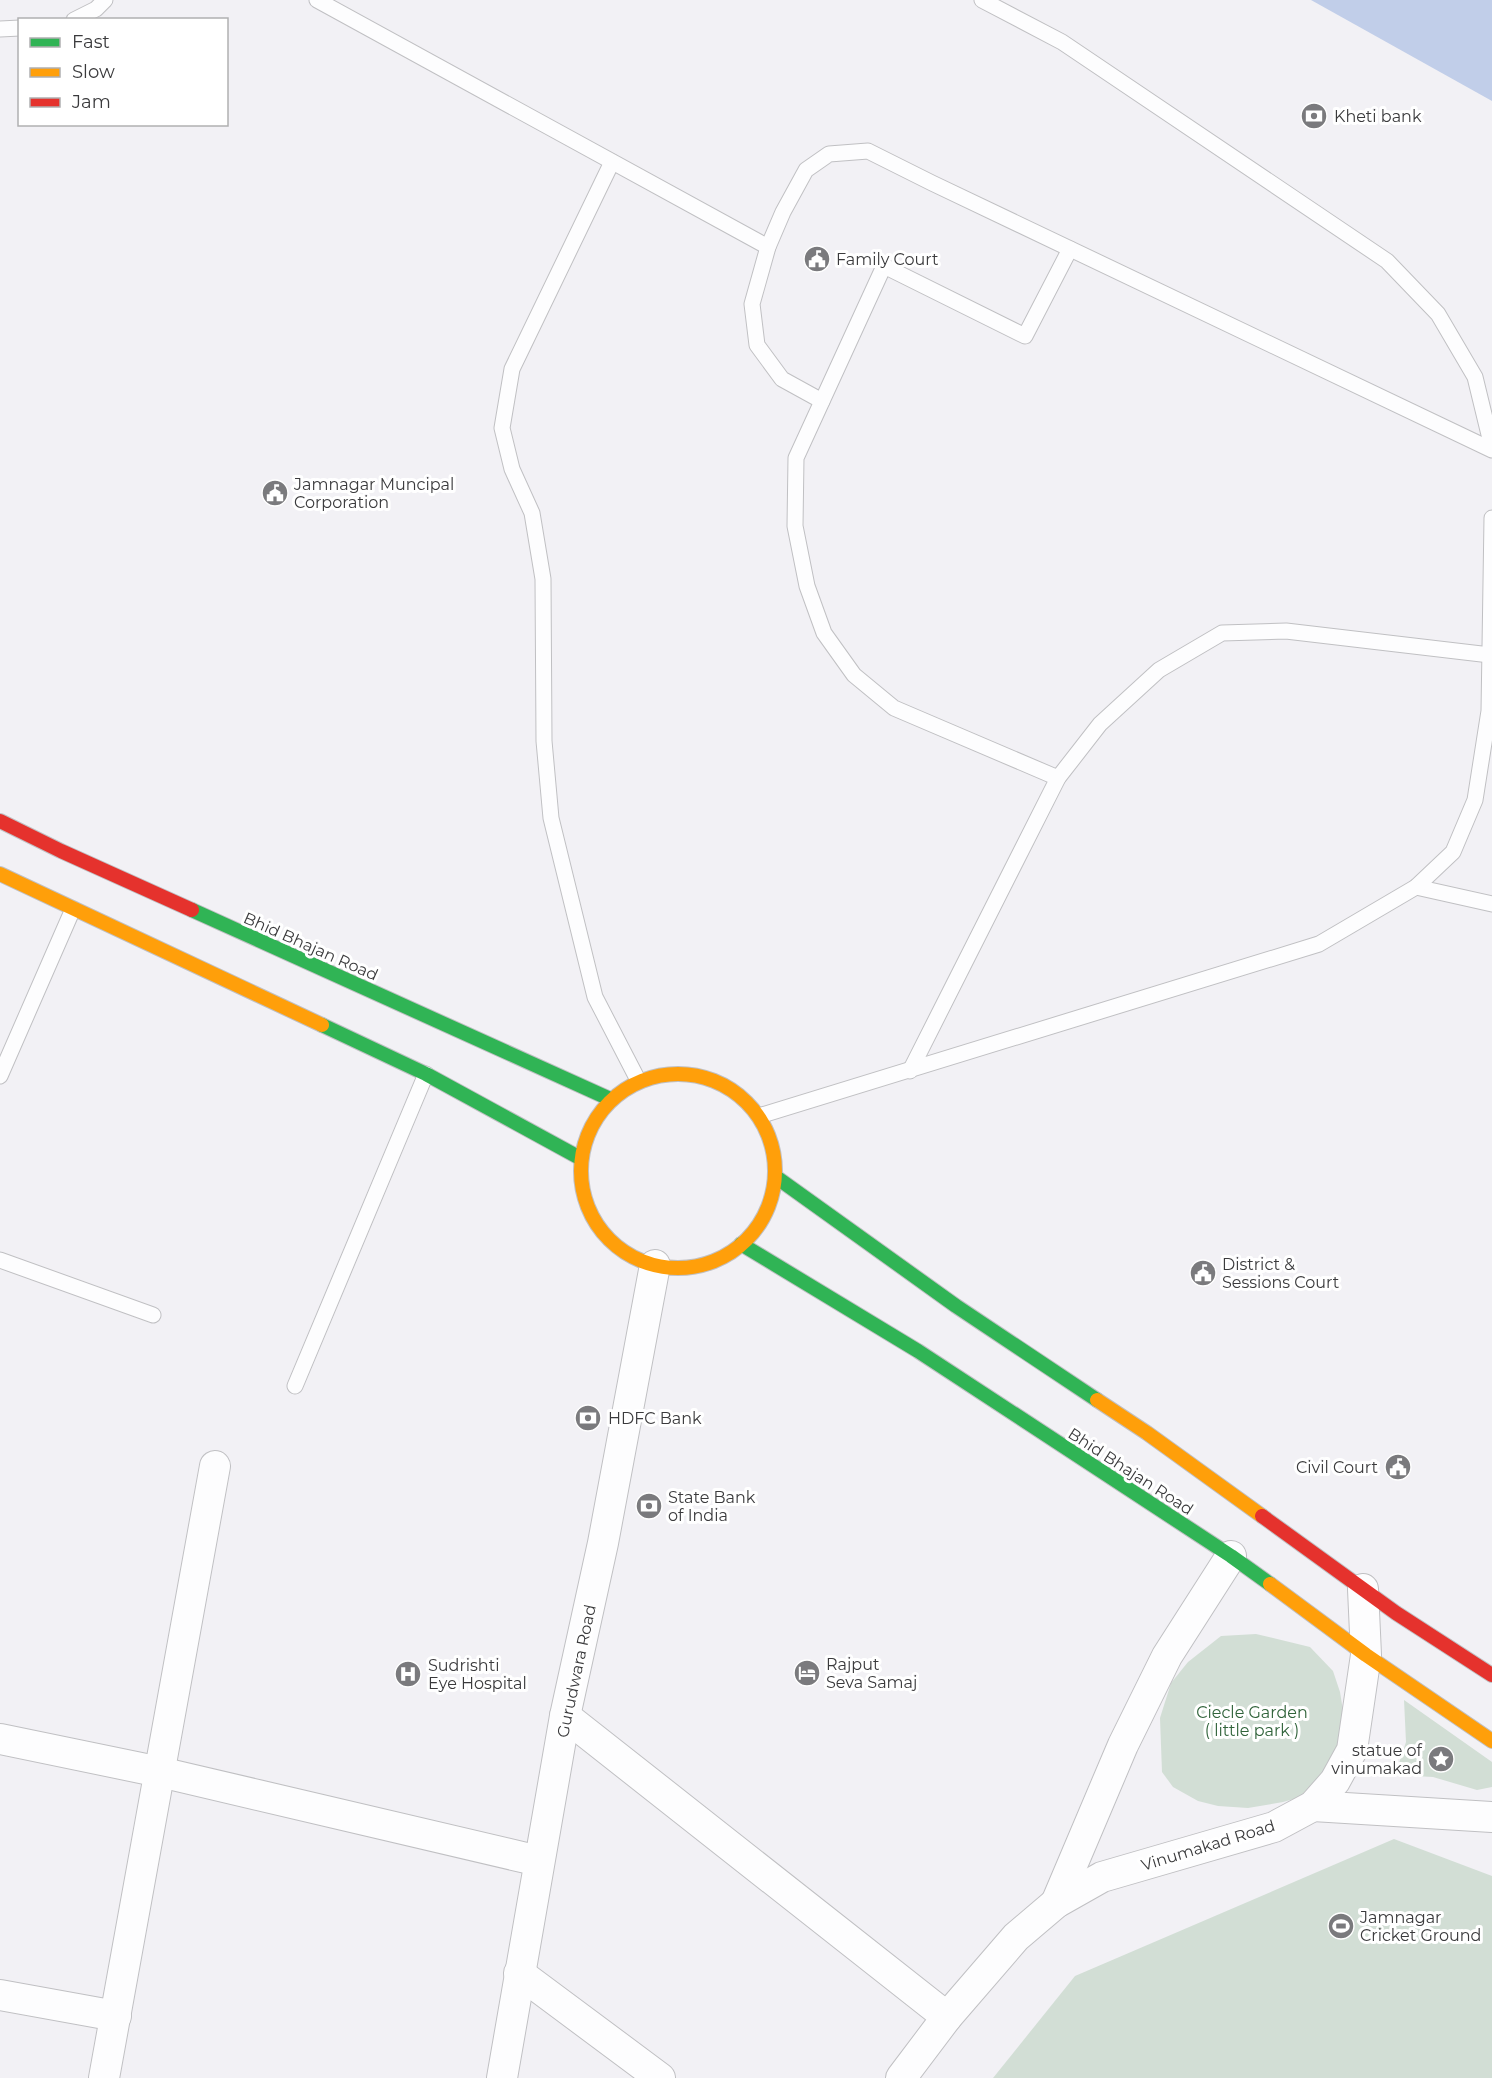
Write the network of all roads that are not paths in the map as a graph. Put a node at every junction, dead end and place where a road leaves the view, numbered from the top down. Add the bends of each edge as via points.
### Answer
1 (105, 0) edge
2 (317, 0) edge
3 (982, 0) edge
4 (78, 18) edge
5 (18, 28) edge
6 (0, 29) edge
7 (612, 162) junction
8 (768, 247) junction
9 (1070, 249) junction
10 (822, 401) junction
11 (1492, 448) edge
12 (1492, 518) edge
13 (1490, 655) junction
14 (1058, 778) junction
15 (0, 821) edge
16 (0, 874) edge
17 (1416, 887) junction
18 (1492, 904) edge
19 (73, 909) junction
20 (910, 1071) junction
21 (426, 1074) junction
22 (0, 1077) edge
23 (638, 1080) junction
24 (610, 1099) junction
25 (759, 1116) junction
26 (580, 1158) junction
27 (776, 1177) junction
28 (741, 1244) junction
29 (0, 1260) edge
30 (655, 1264) junction
31 (153, 1315) dead end
32 (295, 1386) dead end
33 (215, 1466) dead end
34 (1231, 1556) junction
35 (1363, 1589) junction
36 (1366, 1654) junction
37 (1492, 1675) edge
38 (565, 1716) junction
39 (0, 1739) edge
40 (1492, 1741) edge
41 (160, 1772) junction
42 (1313, 1806) junction
43 (1492, 1817) edge
44 (539, 1861) junction
45 (1056, 1903) junction
46 (519, 1973) junction
47 (0, 1995) edge
48 (116, 2016) junction
49 (947, 2018) junction
50 (104, 2078) edge
51 (502, 2078) edge
52 (660, 2078) edge
53 (901, 2078) edge

1 - 4 lane
2 - 7 lane
3 - 11 lane via 1062,42 1387,261 1437,314 1475,377
5 - 6 lane
7 - 8 lane
7 - 23 lane via 512,369 502,428 512,469 532,513 543,579 544,741 551,818 596,998
8 - 9 lane via 806,170 829,154 868,151
8 - 10 lane via 752,304 757,345 782,379
9 - 10 lane via 1025,336 884,266
9 - 11 lane
10 - 14 lane via 796,458 795,526 807,586 824,633 854,675 894,708
12 - 13 lane
13 - 14 lane via 1286,631 1222,633 1159,670 1100,724
13 - 17 lane via 1489,711 1475,800 1453,852
14 - 20 lane
15 - 24 main road, Bhid Bhajan Road
16 - 19 main road
17 - 18 lane
17 - 20 lane via 1319,944
19 - 21 main road
19 - 22 lane
20 - 25 lane
21 - 26 main road
21 - 32 lane
23 - 24 main road
23 - 25 main road via 671,1072 705,1076 735,1091
24 - 26 main road via 590,1125
25 - 27 main road via 773,1146
26 - 30 main road via 582,1191 595,1222 615,1246 642,1262
27 - 28 main road via 769,1207
27 - 35 main road via 956,1306 1147,1433
28 - 30 main road via 731,1253 703,1265 671,1268
28 - 34 main road, Bhid Bhajan Road via 918,1351
29 - 31 lane
30 - 38 street, Gurudwara Road via 603,1543
33 - 41 street
34 - 36 main road, Bhid Bhajan Road
34 - 45 street, Vinumakad Road via 1167,1656 1123,1745
35 - 36 street, Vinumakad Road
35 - 37 main road
36 - 40 main road, Bhid Bhajan Road
36 - 42 street, Vinumakad Road via 1352,1750 1335,1781
38 - 44 street, Gurudwara Road
38 - 49 street
39 - 41 street
41 - 44 street
41 - 48 street
42 - 43 street
42 - 45 street, Vinumakad Road via 1274,1827 1102,1877
44 - 46 street, Gurudwara Road
45 - 49 street, Vinumakad Road via 1016,1937
46 - 51 street, Gurudwara Road
46 - 52 street
47 - 48 street
48 - 50 street
49 - 53 street, Vinumakad Road

